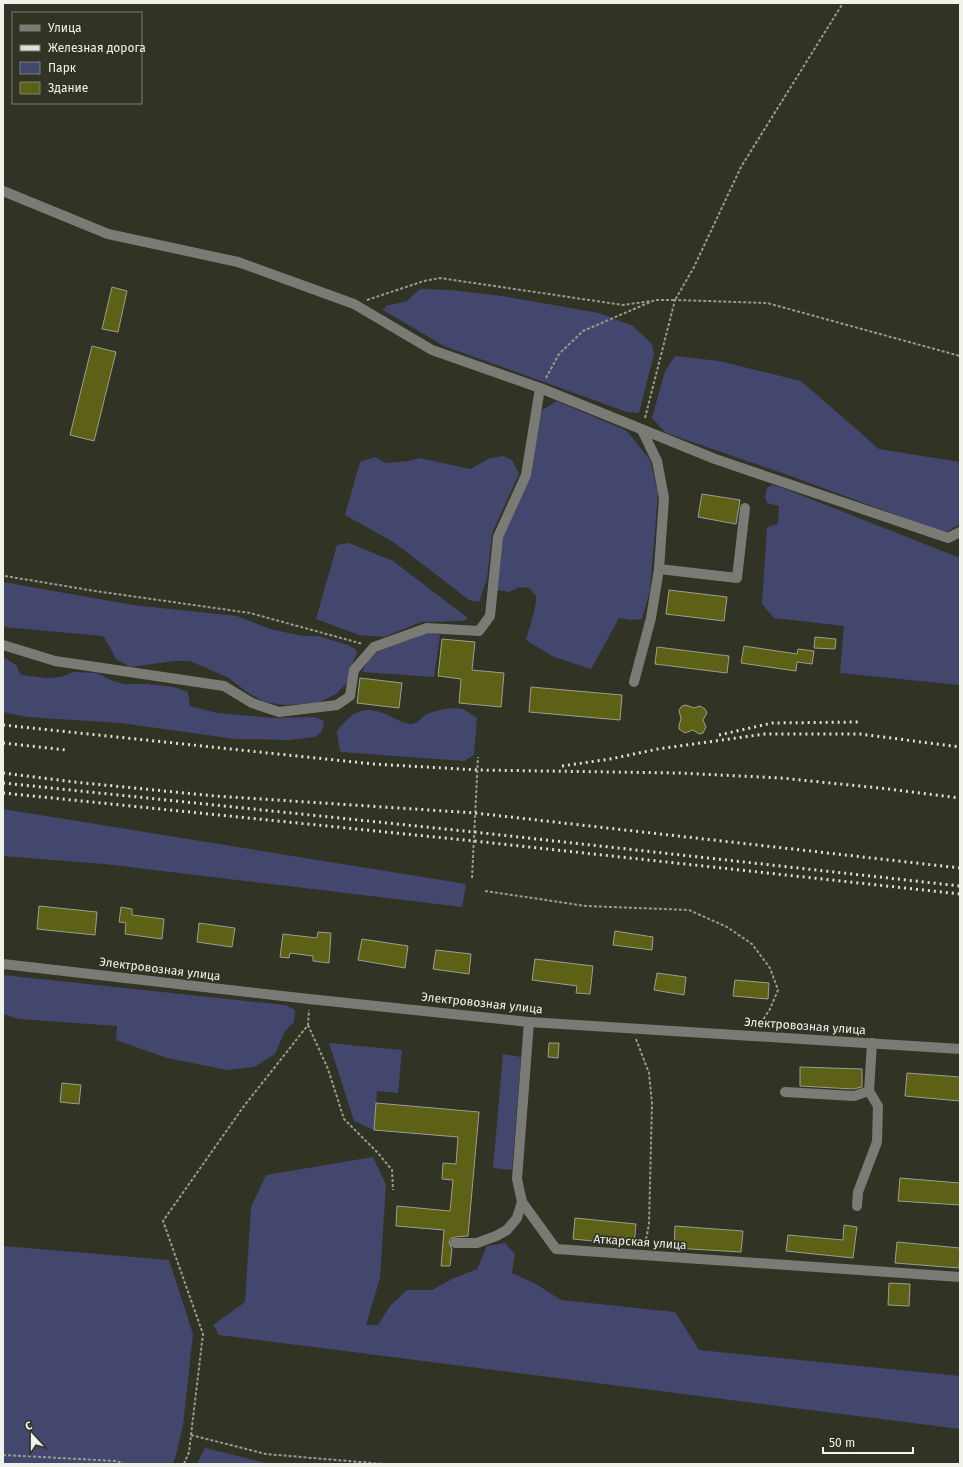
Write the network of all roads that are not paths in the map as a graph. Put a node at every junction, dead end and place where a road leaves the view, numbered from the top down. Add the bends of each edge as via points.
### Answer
1 (3, 191) edge
2 (540, 388) junction
3 (642, 430) junction
4 (745, 508) dead end
5 (960, 532) edge
6 (660, 569) junction
7 (3, 645) edge
8 (634, 682) dead end
9 (3, 964) edge
10 (529, 1022) junction
11 (872, 1043) junction
12 (960, 1049) edge
13 (869, 1091) junction
14 (785, 1092) dead end
15 (522, 1202) junction
16 (857, 1206) dead end
17 (455, 1243) dead end
18 (960, 1277) edge

1 - 2 street via 108,234 238,262 354,304 432,350
2 - 3 street
2 - 7 street via 526,475 498,537 490,616 479,631 427,628 374,647 354,670 350,696 337,705 279,712 252,703 224,686 56,661
3 - 5 street via 715,459 948,538
3 - 6 street via 658,461 664,498
4 - 6 street via 737,578
6 - 8 street via 651,618
9 - 10 street, Электровозная улица
10 - 11 street, Электровозная улица
10 - 15 street, Аткарская улица via 517,1179
11 - 12 street, Электровозная улица
11 - 13 street
13 - 14 street via 854,1096
13 - 16 street via 878,1106 877,1142 858,1192
15 - 17 street via 517,1218 507,1230 477,1243
15 - 18 street, Аткарская улица via 556,1249

